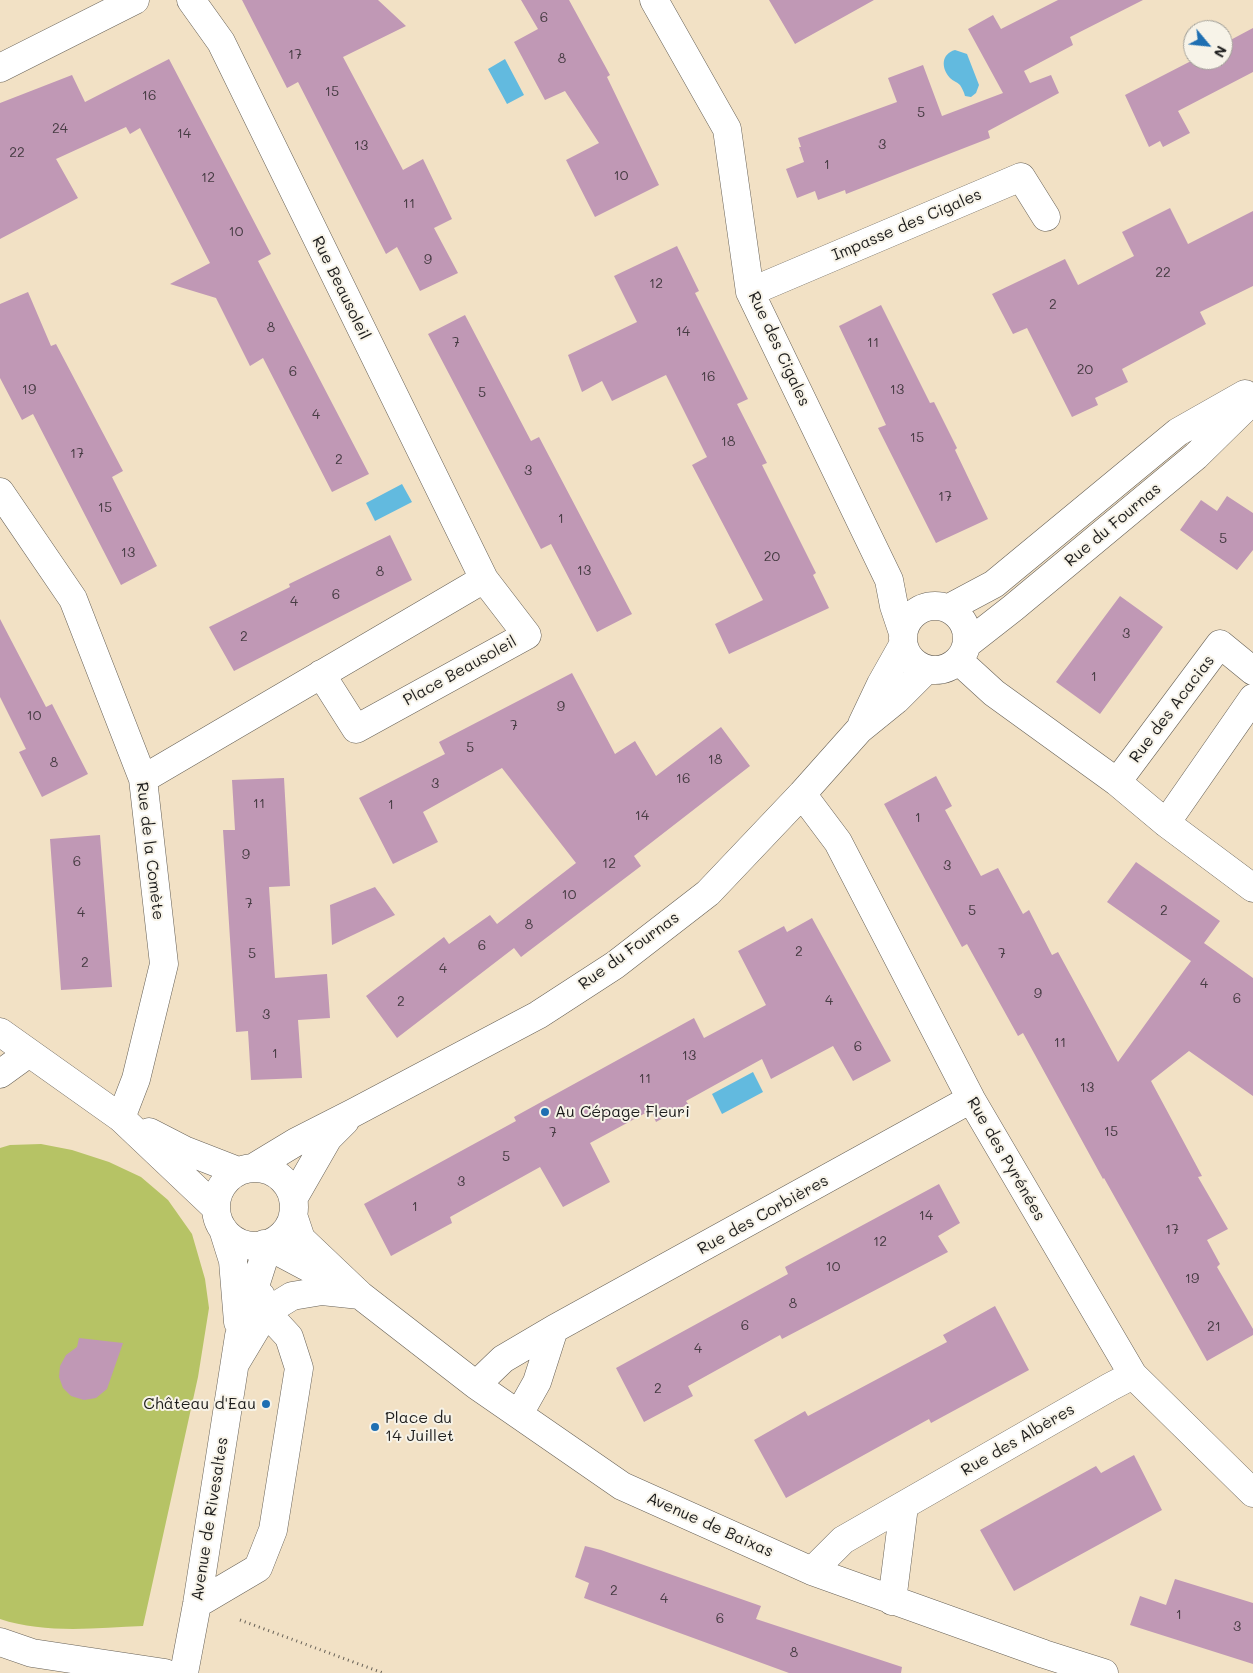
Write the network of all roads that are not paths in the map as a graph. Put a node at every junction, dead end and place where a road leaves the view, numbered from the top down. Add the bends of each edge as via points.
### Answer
1 (135, 0) edge
2 (192, 0) edge
3 (654, 0) edge
4 (0, 68) edge
5 (1046, 217) dead end
6 (750, 292) junction
7 (1253, 390) edge
8 (1253, 400) edge
9 (0, 492) edge
10 (484, 580) junction
11 (889, 580) junction
12 (941, 607) junction
13 (903, 639) junction
14 (963, 652) junction
15 (926, 670) junction
16 (1253, 671) edge
17 (321, 674) junction
18 (1253, 698) edge
19 (859, 730) junction
20 (143, 780) junction
21 (1117, 782) junction
22 (802, 794) junction
23 (1166, 824) junction
24 (1253, 888) edge
25 (0, 1032) edge
26 (29, 1053) junction
27 (0, 1074) edge
28 (971, 1099) junction
29 (353, 1113) junction
30 (121, 1118) junction
31 (246, 1170) junction
32 (293, 1207) junction
33 (220, 1219) junction
34 (264, 1244) junction
35 (256, 1284) junction
36 (360, 1295) junction
37 (266, 1312) junction
38 (554, 1329) junction
39 (239, 1336) junction
40 (236, 1362) junction
41 (1133, 1375) junction
42 (476, 1384) junction
43 (519, 1414) junction
44 (1253, 1493) edge
45 (904, 1506) junction
46 (812, 1571) junction
47 (892, 1601) junction
48 (197, 1604) junction
49 (0, 1642) edge
50 (1040, 1663) edge
51 (165, 1673) edge
52 (184, 1673) edge
53 (1104, 1673) edge

1 - 4 street
2 - 10 street, Rue Beausoleil via 221,42
3 - 6 street, Rue des Cigales via 727,129
5 - 6 street, Impasse des Cigales via 1021,177
6 - 11 street, Rue des Cigales
7 - 12 street, Rue du Fournas via 1178,432 994,584
8 - 14 street, Rue du Fournas via 1196,456
9 - 20 street, Rue de la Comète via 73,599
10 - 17 street
10 - 17 street, Place Beausoleil via 527,635 356,729
11 - 12 street, Rue des Cigales via 911,595
11 - 13 street, Rue des Cigales
12 - 13 street via 922,608 913,614 906,623
12 - 14 street via 958,614 964,623 968,633
13 - 15 street via 911,660
13 - 19 street, Rue du Fournas
14 - 15 street via 944,670
14 - 21 street via 994,693
15 - 19 street, Rue du Fournas
16 - 21 street, Rue des Acacias via 1220,644
17 - 20 street
18 - 23 street
19 - 22 street, Rue du Fournas
20 - 30 street, Rue de la Comète via 164,964 136,1080
21 - 23 street
22 - 28 street, Rue des Pyrénées via 838,842
22 - 29 street, Rue du Fournas via 708,894 615,965 538,1014
23 - 24 street
25 - 26 street
26 - 27 street
26 - 30 street
28 - 38 street, Rue des Corbières
28 - 41 street, Rue des Pyrénées
29 - 31 street, Rue du Fournas
29 - 32 street, Rue du Fournas via 328,1138
30 - 31 street via 184,1150
30 - 33 street
31 - 32 street via 264,1169 283,1180 289,1188
31 - 33 street via 229,1178 222,1186 217,1197
32 - 34 street via 287,1228 277,1239
32 - 36 street, Avenue de Baixas via 301,1239
33 - 34 street via 231,1238 252,1245
33 - 39 street, Avenue de Rivesaltes via 233,1261
34 - 35 street, Avenue de Rivesaltes
34 - 36 street, Avenue de Baixas
35 - 37 street
35 - 39 street, Avenue de Rivesaltes
36 - 37 street via 322,1291 292,1296
36 - 42 street, Avenue de Baixas
37 - 40 street
37 - 48 street via 289,1337 299,1368 273,1530 258,1568
38 - 42 street, Rue des Corbières via 503,1359
38 - 43 street via 537,1382
39 - 40 street, Avenue de Rivesaltes
40 - 48 street, Avenue de Rivesaltes
41 - 44 street, Rue des Pyrénées
41 - 45 street, Rue des Albères
42 - 43 street, Avenue de Baixas
43 - 46 street, Avenue de Baixas via 622,1486
45 - 46 street, Rue des Albères via 843,1540
45 - 47 street
46 - 47 street, Avenue de Baixas
47 - 50 street, Avenue de Baixas
48 - 52 street, Avenue de Rivesaltes
49 - 51 street via 32,1653
50 - 53 street, Avenue de Baixas

